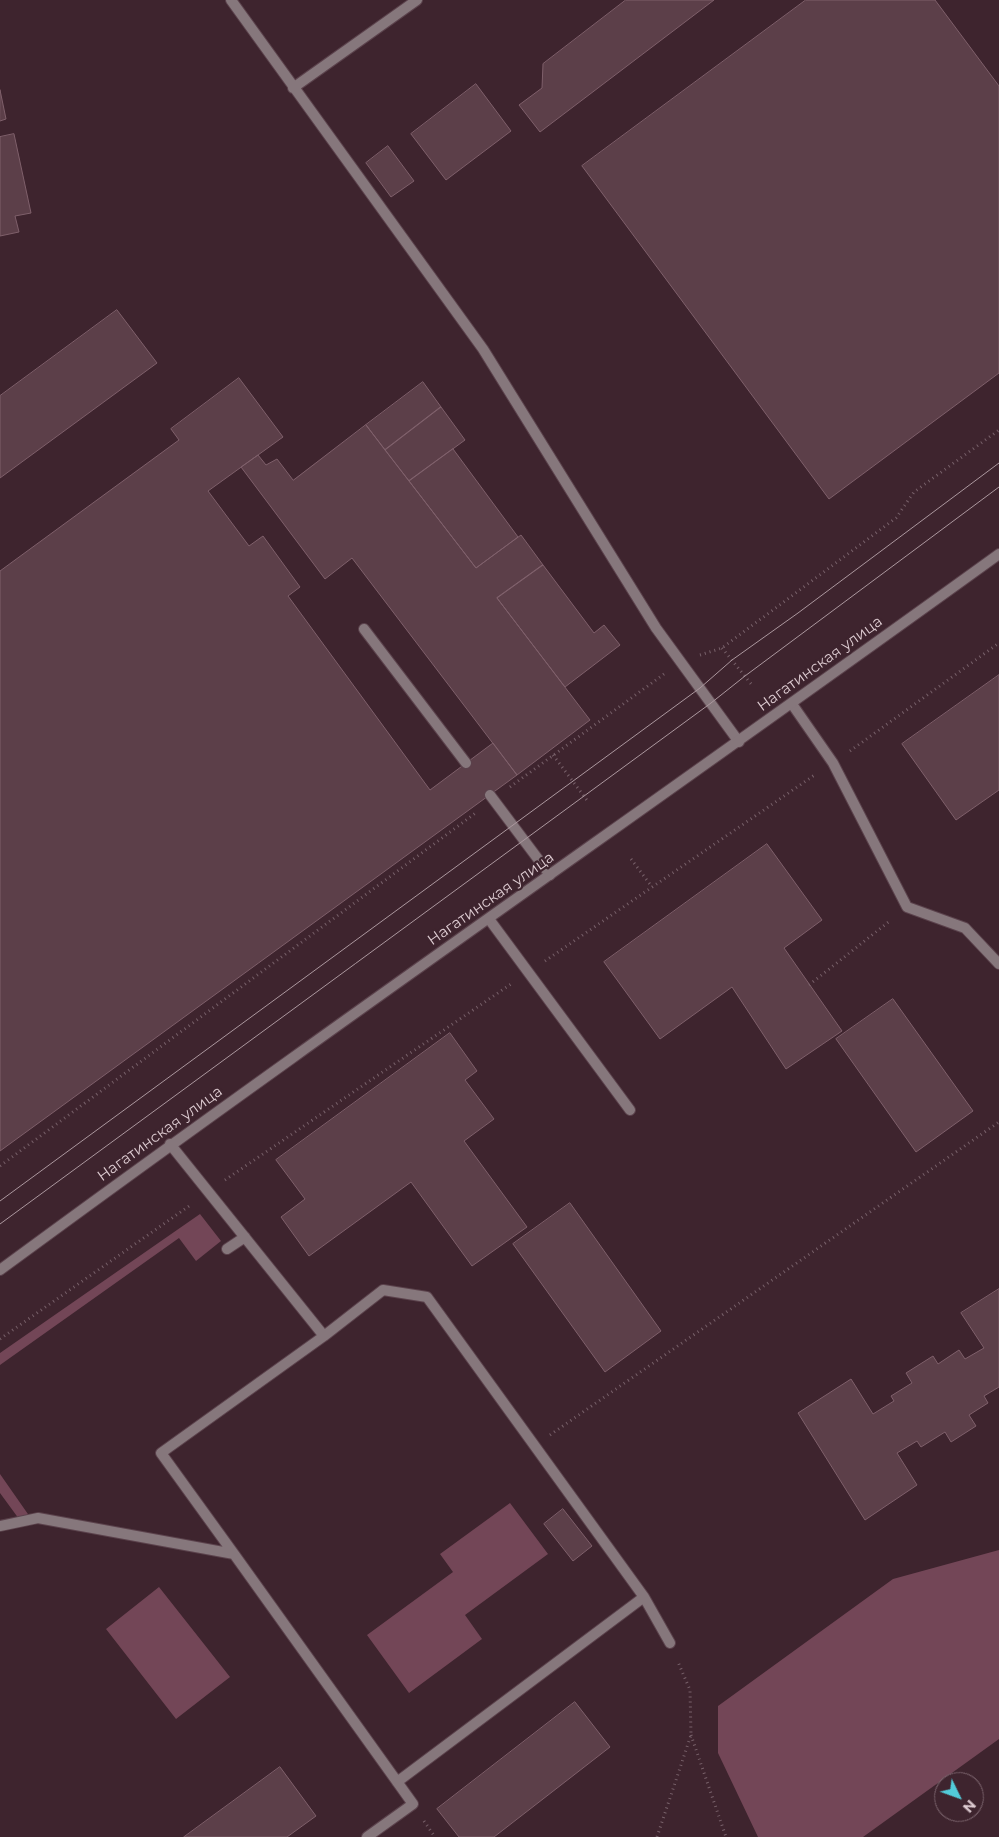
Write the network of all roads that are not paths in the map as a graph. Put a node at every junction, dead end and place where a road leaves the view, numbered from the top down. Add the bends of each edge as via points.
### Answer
1 (231, 0) edge
2 (417, 0) edge
3 (293, 88) junction
4 (999, 554) edge
5 (364, 629) dead end
6 (792, 704) junction
7 (739, 742) junction
8 (466, 764) dead end
9 (492, 797) road end
10 (550, 875) junction
11 (489, 919) junction
12 (999, 964) edge
13 (630, 1110) dead end
14 (170, 1144) junction
15 (245, 1237) junction
16 (227, 1249) dead end
17 (0, 1270) edge
18 (324, 1336) junction
19 (0, 1526) edge
20 (234, 1554) junction
21 (644, 1597) junction
22 (670, 1643) road end
23 (397, 1782) junction
24 (367, 1837) edge

1 - 3 street
2 - 3 street
3 - 7 street via 483,349 656,628
4 - 6 street, Нагатинская улица
5 - 8 street
6 - 7 street, Нагатинская улица
6 - 12 street via 833,763 907,907 965,928
7 - 10 street, Нагатинская улица
9 - 10 street
10 - 11 street, Нагатинская улица
11 - 13 street
11 - 14 street, Нагатинская улица
14 - 15 street
14 - 17 street, Нагатинская улица
15 - 16 street
15 - 18 street
18 - 20 street via 161,1453
18 - 21 street via 383,1290 427,1297
19 - 20 street via 38,1518
20 - 23 street
21 - 22 street
21 - 23 street
23 - 24 street via 412,1804

